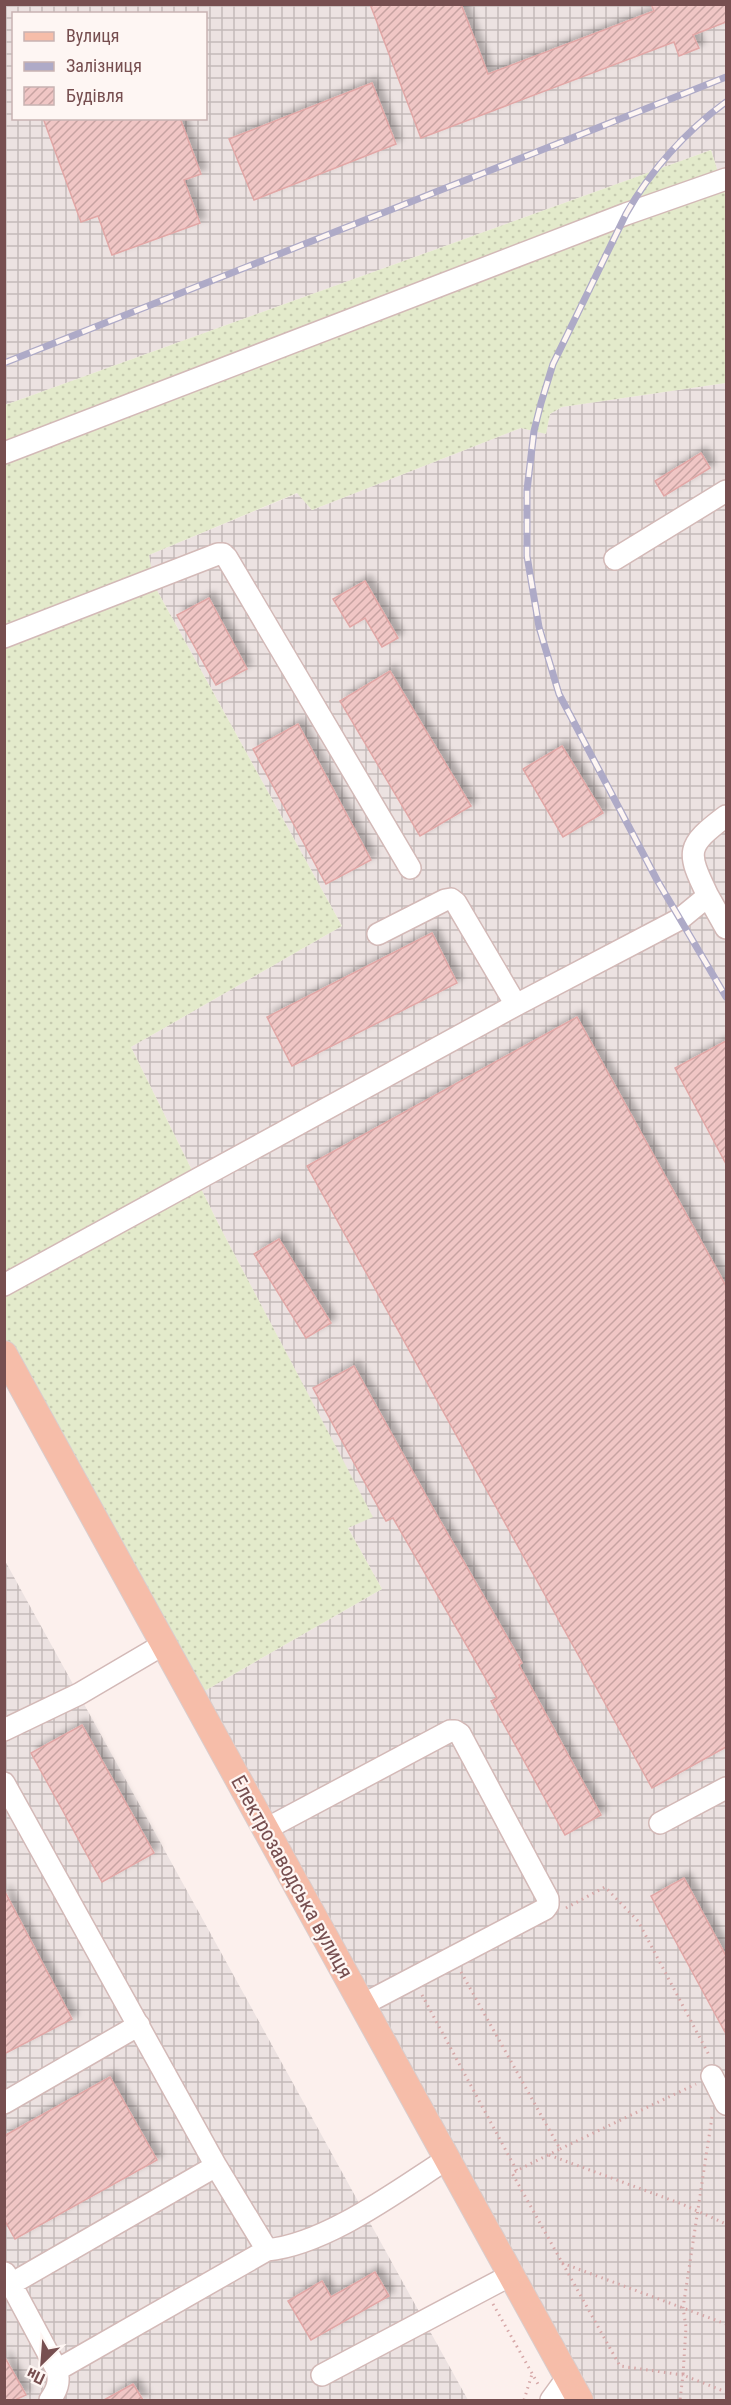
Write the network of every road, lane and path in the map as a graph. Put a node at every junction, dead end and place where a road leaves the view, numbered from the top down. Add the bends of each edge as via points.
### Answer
1 (726, 179) edge
2 (4, 453) edge
3 (726, 491) edge
4 (615, 559) dead end
5 (4, 637) edge
6 (726, 816) edge
7 (410, 868) dead end
8 (708, 896) junction
9 (726, 928) edge
10 (378, 934) dead end
11 (516, 1005) junction
12 (4, 1285) edge
13 (4, 1354) edge
14 (164, 1644) junction
15 (4, 1730) edge
16 (4, 1783) edge
17 (726, 1788) edge
18 (660, 1823) dead end
19 (266, 1829) junction
20 (563, 1909) dead end
21 (453, 1957) junction
22 (413, 1978) junction
23 (362, 2004) junction
24 (139, 2025) junction
25 (718, 2088) edge
26 (4, 2103) edge
27 (560, 2149) junction
28 (549, 2154) junction
29 (447, 2159) junction
30 (216, 2166) junction
31 (517, 2171) junction
32 (698, 2211) junction
33 (726, 2224) edge
34 (267, 2250) junction
35 (562, 2263) junction
36 (511, 2275) junction
37 (8, 2278) edge
38 (485, 2289) junction
39 (683, 2308) junction
40 (726, 2324) edge
41 (57, 2370) junction
42 (532, 2374) junction
43 (683, 2374) junction
44 (322, 2375) dead end
45 (567, 2378) junction
46 (726, 2392) edge
47 (547, 2396) edge
48 (50, 2400) edge
49 (524, 2400) edge
50 (580, 2400) edge
51 (680, 2400) edge

1 - 2 street
3 - 4 street
5 - 7 street via 223,554
6 - 8 street via 701,835 694,846 695,869
8 - 9 street
8 - 11 street via 680,919
10 - 11 street via 451,899
11 - 12 street
13 - 14 main road, Електрозаводська вулиця
14 - 15 street via 79,1694
14 - 19 main road, Електрозаводська вулиця
16 - 24 street
17 - 18 street
19 - 21 street via 456,1731 548,1905
19 - 23 main road, Електрозаводська вулиця
20 - 25 path via 605,1887 638,1921 718,2073
21 - 22 street
21 - 27 path
22 - 23 street
22 - 31 path
23 - 29 main road, Електрозаводська вулиця
24 - 26 street
24 - 30 street
25 - 27 path
25 - 32 path
27 - 28 path
28 - 31 path
28 - 32 path
29 - 34 street via 364,2212 311,2238
29 - 36 main road, Електрозаводська вулиця
30 - 34 street
30 - 37 street
31 - 35 path via 512,2173
32 - 33 path
32 - 39 path
34 - 41 street
35 - 39 path
35 - 43 path via 620,2366
36 - 38 street
36 - 45 main road, Електрозаводська вулиця
37 - 41 street
38 - 42 path
38 - 44 street
39 - 40 path
39 - 43 path
41 - 48 street via 59,2380
42 - 47 path
42 - 49 path
43 - 46 path
43 - 51 path
45 - 47 street
45 - 50 main road, Електрозаводська вулиця

